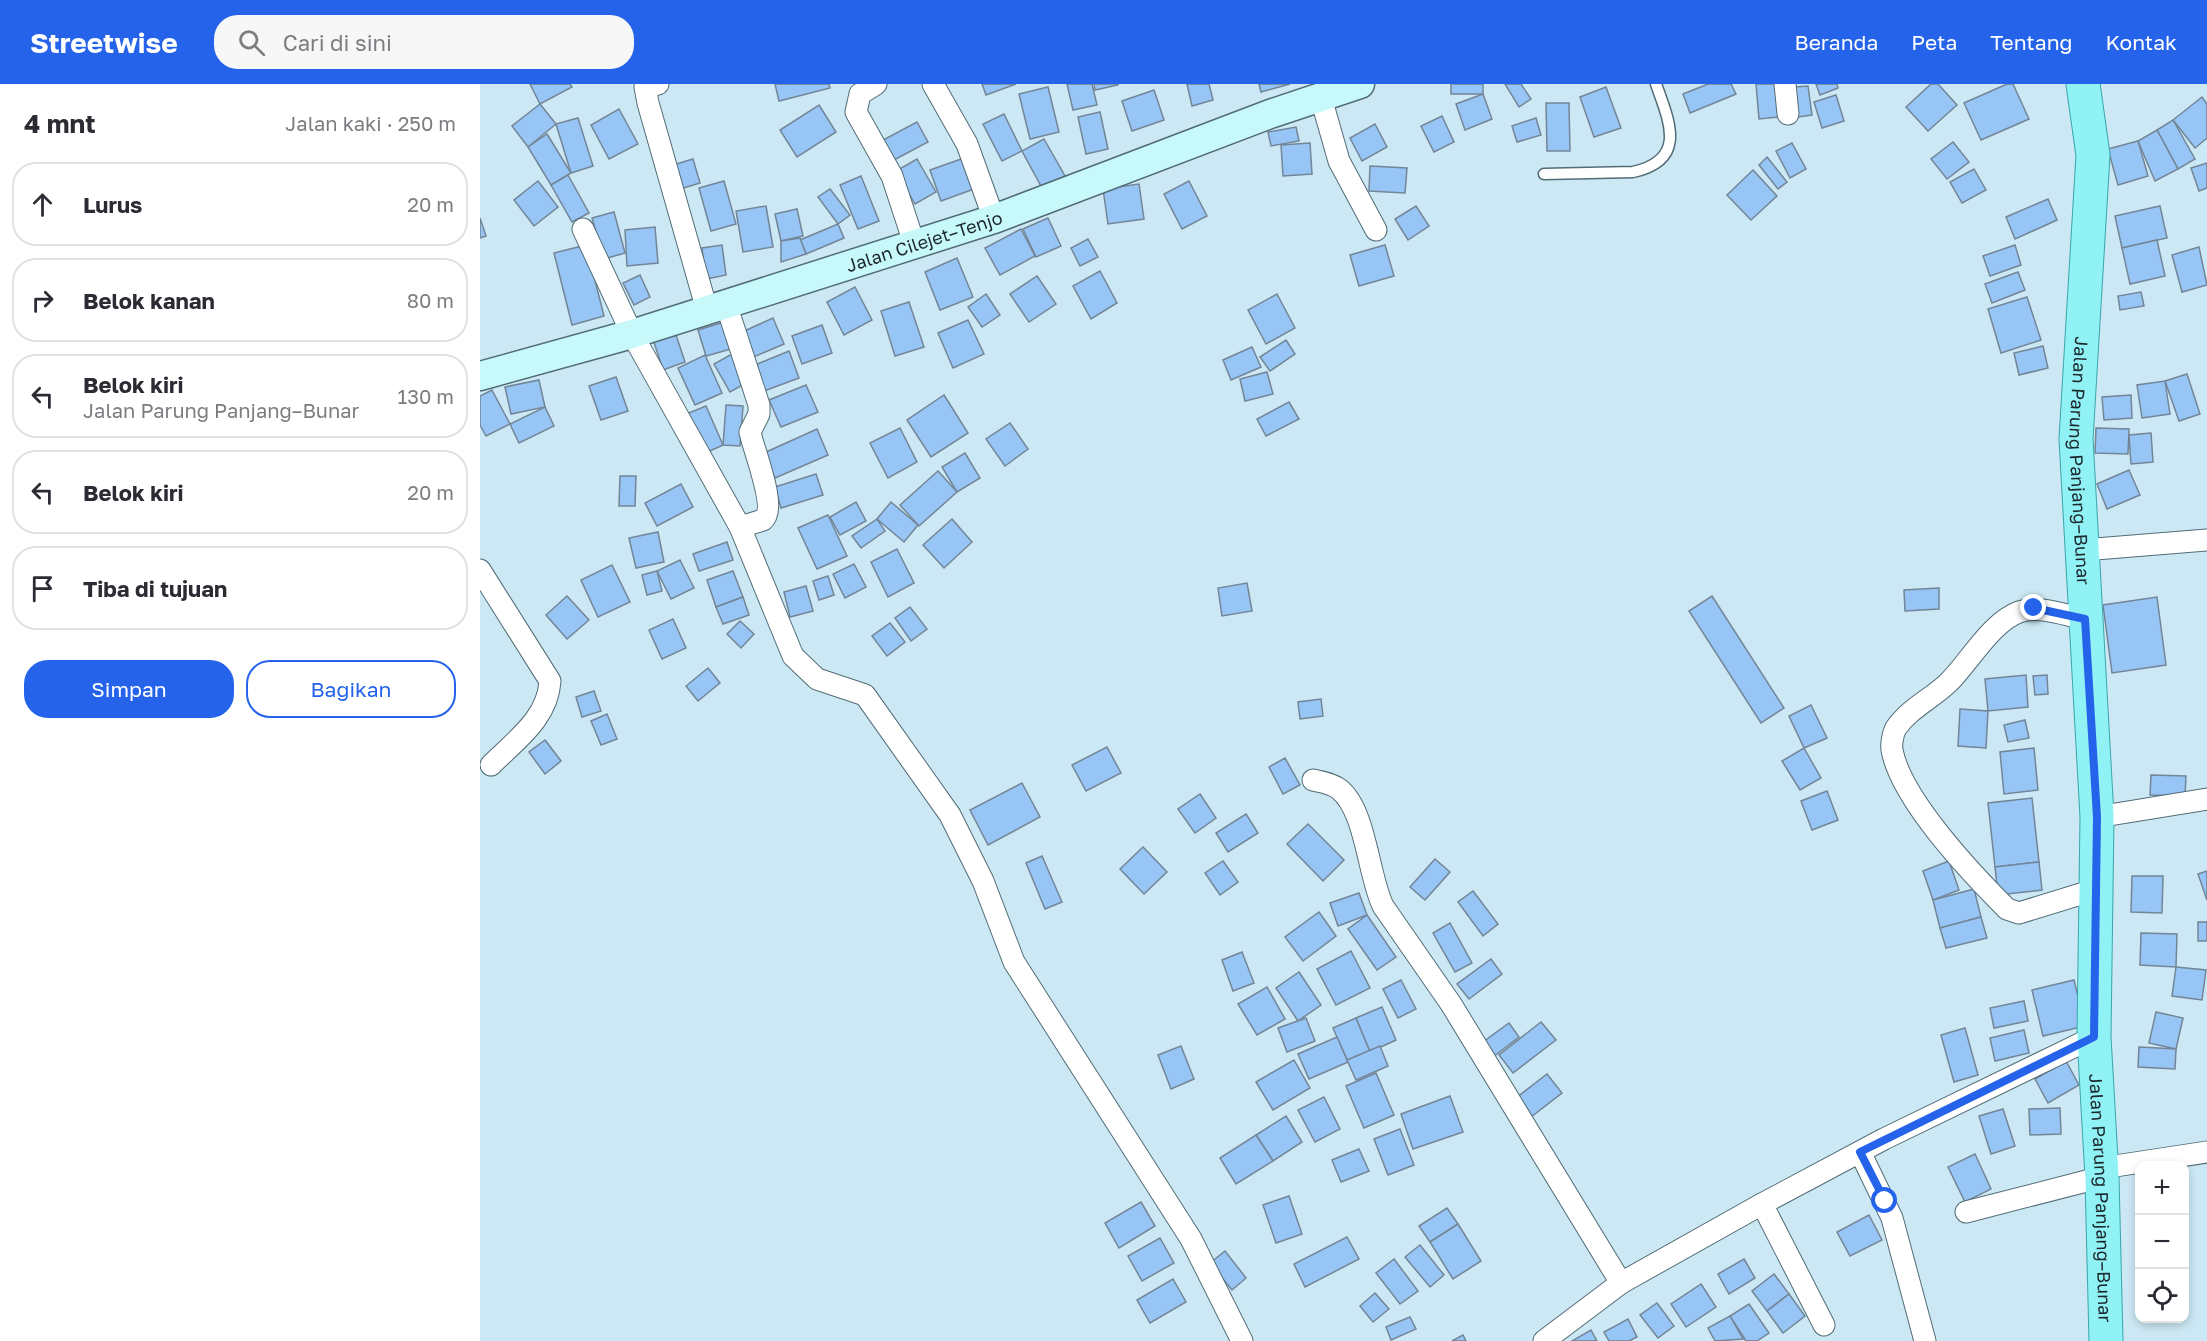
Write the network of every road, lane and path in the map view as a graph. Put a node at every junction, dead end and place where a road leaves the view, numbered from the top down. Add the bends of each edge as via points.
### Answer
1 (876, 84) edge
2 (933, 84) edge
3 (1360, 84) edge
4 (1656, 84) edge
5 (1785, 84) edge
6 (2083, 84) edge
7 (643, 85) edge
8 (1321, 98) junction
9 (1788, 114) dead end
10 (1544, 174) dead end
11 (994, 219) junction
12 (583, 229) dead end
13 (1376, 230) dead end
14 (915, 246) junction
15 (716, 307) junction
16 (632, 334) junction
17 (480, 376) edge
18 (740, 527) junction
19 (2207, 540) edge
20 (2083, 550) junction
21 (480, 570) edge
22 (2085, 619) junction
23 (491, 765) dead end
24 (1312, 780) dead end
25 (2207, 799) edge
26 (2097, 817) junction
27 (2097, 889) junction
28 (2094, 1037) junction
29 (1860, 1152) junction
30 (2207, 1152) edge
31 (2102, 1172) junction
32 (1762, 1204) junction
33 (1966, 1212) dead end
34 (1621, 1283) junction
35 (1824, 1325) dead end
36 (1242, 1341) edge
37 (1544, 1341) edge
38 (1925, 1341) edge
39 (2106, 1341) edge

1 - 14 street via 860,94 856,111 892,176
2 - 11 street via 967,144
3 - 8 main road, Jalan Cilejet–Tenjo
4 - 10 lane via 1672,132 1667,152 1660,160 1645,170 1633,172
5 - 9 street
6 - 20 main road, Jalan Parung Panjang–Bunar via 2093,155 2076,439
7 - 15 street
8 - 11 main road, Jalan Cilejet–Tenjo
8 - 13 street via 1339,161
11 - 14 main road, Jalan Cilejet–Tenjo
12 - 16 street
14 - 15 main road, Jalan Cilejet–Tenjo
15 - 16 main road, Jalan Cilejet–Tenjo
15 - 18 street via 759,405 750,432 763,472 768,512 763,520
16 - 17 main road, Jalan Cilejet–Tenjo
16 - 18 street
18 - 36 street via 793,656 817,679 865,695 950,815 983,882 1014,962 1191,1239
19 - 20 street
20 - 22 main road, Jalan Parung Panjang–Bunar
21 - 23 street via 550,681 549,698 541,714
22 - 26 main road, Jalan Parung Panjang–Bunar
22 - 27 street via 2034,608 2016,613 1975,650 1949,682 1905,716 1894,731 1892,749 1904,781 1925,813 2007,909 2019,913
24 - 34 street via 1339,789 1352,805 1383,906 1452,1004
25 - 26 street
26 - 27 main road, Jalan Parung Panjang–Bunar
27 - 28 main road, Jalan Parung Panjang–Bunar
28 - 29 street
28 - 31 main road, Jalan Parung Panjang–Bunar
29 - 32 street
29 - 38 street via 1892,1218
30 - 31 street
31 - 33 street
31 - 39 main road, Jalan Parung Panjang–Bunar
32 - 34 street
32 - 35 street
34 - 37 street

